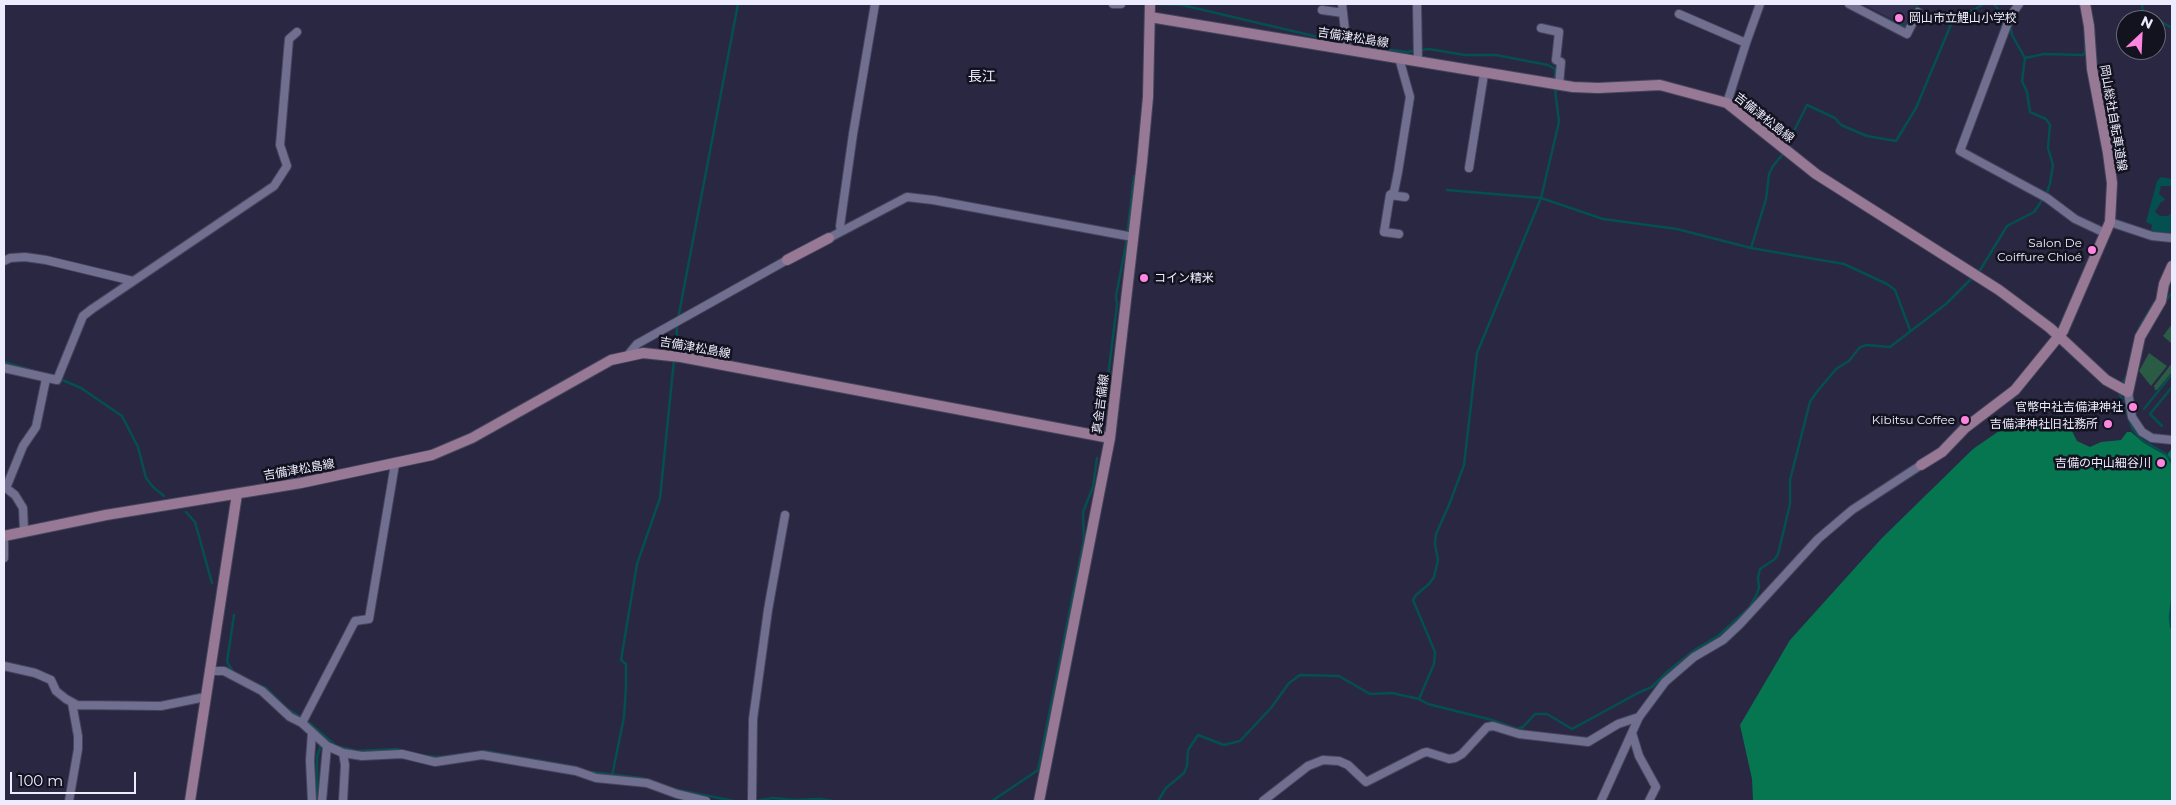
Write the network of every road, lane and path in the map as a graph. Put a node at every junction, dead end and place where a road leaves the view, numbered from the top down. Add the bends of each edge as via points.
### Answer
1 (875, 4) edge
2 (1113, 4) edge
3 (1121, 4) edge
4 (1150, 4) edge
5 (1342, 4) edge
6 (1417, 4) edge
7 (1760, 4) edge
8 (1849, 4) edge
9 (2019, 4) edge
10 (2085, 4) edge
11 (1322, 10) dead end
12 (1918, 12) dead end
13 (1343, 14) junction
14 (1679, 14) dead end
15 (1150, 17) junction
16 (1540, 28) dead end
17 (297, 32) dead end
18 (1746, 43) junction
19 (1348, 49) junction
20 (1399, 58) junction
21 (1418, 61) junction
22 (1484, 74) junction
23 (1559, 85) junction
24 (1727, 103) junction
25 (1469, 168) dead end
26 (1390, 195) junction
27 (1405, 197) dead end
28 (2110, 222) junction
29 (842, 230) junction
30 (2105, 233) junction
31 (1399, 234) dead end
32 (1133, 237) junction
33 (829, 238) joint
34 (2172, 238) edge
35 (787, 260) joint
36 (4, 261) edge
37 (2172, 266) edge
38 (133, 281) junction
39 (2058, 335) junction
40 (628, 355) junction
41 (4, 368) edge
42 (46, 379) junction
43 (2128, 392) junction
44 (1110, 438) junction
45 (2172, 440) edge
46 (396, 464) junction
47 (1921, 465) joint
48 (237, 494) junction
49 (785, 515) dead end
50 (24, 531) junction
51 (4, 536) edge
52 (4, 542) edge
53 (4, 558) edge
54 (4, 666) edge
55 (209, 671) junction
56 (205, 696) junction
57 (72, 703) junction
58 (1638, 717) junction
59 (303, 721) junction
60 (312, 733) junction
61 (1632, 733) junction
62 (323, 743) junction
63 (343, 753) junction
64 (752, 800) edge
65 (69, 801) edge
66 (190, 801) edge
67 (312, 801) edge
68 (322, 801) edge
69 (343, 801) edge
70 (706, 801) edge
71 (1039, 801) edge
72 (1263, 801) edge
73 (1601, 801) edge
74 (1649, 801) edge

1 - 29 street via 853,134
2 - 3 street
4 - 15 main road, 真金吉備線
5 - 13 street
6 - 21 street
7 - 18 street
8 - 12 street via 1907,34
9 - 30 street via 2010,17 1960,151 2047,198 2075,219
10 - 28 main road, 岡山総社自転車道線 via 2092,69 2112,183
11 - 13 street
13 - 19 street
14 - 18 street
15 - 19 main road, 吉備津松島線
15 - 32 main road, 真金吉備線 via 1148,97
16 - 23 street via 1559,32 1556,60 1560,62
17 - 38 street via 289,39 280,145 287,166 274,186
18 - 24 street
19 - 20 main road, 吉備津松島線
20 - 21 main road, 吉備津松島線
20 - 26 street via 1410,97 1394,192
21 - 22 main road, 吉備津松島線
22 - 23 main road, 吉備津松島線
22 - 25 street
23 - 24 main road, 吉備津松島線 via 1598,88 1660,85
24 - 39 main road, 吉備津松島線 via 1816,174 1975,273
26 - 27 street
26 - 31 street via 1384,232
28 - 30 main road, 岡山総社自転車道線
28 - 34 street via 2152,236
29 - 32 street via 907,198
29 - 33 street
30 - 39 main road, 岡山総社自転車道線 via 2069,319
32 - 44 main road, 真金吉備線
33 - 35 main road
35 - 40 street via 637,344
36 - 38 street via 19,258 46,260
37 - 43 main road via 2161,301 2140,337
38 - 42 street via 83,316 59,378
39 - 43 main road, 吉備津松島線 via 2106,380
39 - 47 main road, 岡山総社自転車道線 via 2016,390 1965,428 1942,452
40 - 44 main road, 吉備津松島線 via 657,353 681,356
40 - 46 main road, 吉備津松島線 via 588,372 457,445
41 - 42 street
42 - 50 street via 36,427 23,446 6,488 23,508
43 - 45 street via 2132,417 2142,432 2152,438
44 - 71 main road, 真金吉備線
46 - 48 main road, 吉備津松島線
46 - 59 street via 370,619 355,621
47 - 58 street via 1863,502 1818,539 1723,640 1694,657 1665,682
48 - 50 main road, 吉備津松島線
48 - 55 main road
49 - 64 street via 758,681 752,740
50 - 51 main road, 吉備津松島線
52 - 53 street
54 - 57 street via 34,672 51,680 56,690
55 - 56 main road
55 - 59 street via 224,671 262,691 290,717
56 - 57 street via 161,706 86,706
56 - 66 main road
57 - 65 street via 78,749
58 - 61 street
58 - 72 street via 1618,724 1588,742 1487,727 1455,758 1426,752 1366,782 1348,765 1323,760 1308,766
59 - 60 street
60 - 62 street
60 - 67 street
61 - 73 street
61 - 74 street via 1639,756 1656,787
62 - 63 street
62 - 68 street
63 - 69 street
63 - 70 street via 362,756 402,754 435,762 482,755 576,771 596,778 647,783

